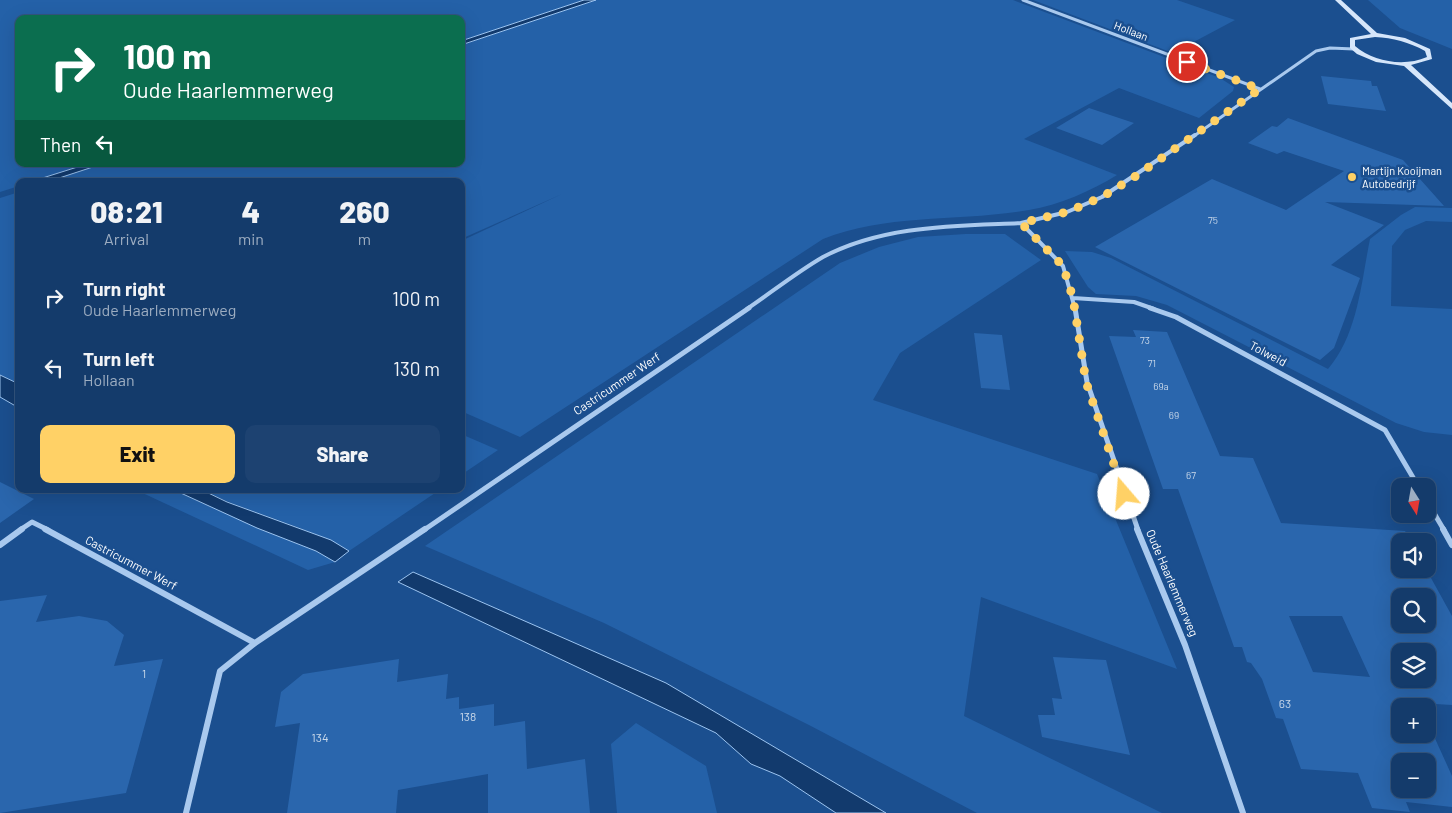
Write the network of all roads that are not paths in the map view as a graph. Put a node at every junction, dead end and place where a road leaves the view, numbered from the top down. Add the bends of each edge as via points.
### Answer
1 (1023, 0) edge
2 (1338, 0) edge
3 (1376, 35) junction
4 (1354, 49) junction
5 (1406, 64) junction
6 (1260, 89) junction
7 (1452, 107) edge
8 (1021, 223) junction
9 (1073, 298) junction
10 (1413, 478) edge
11 (1436, 517) edge
12 (0, 545) edge
13 (1452, 545) edge
14 (255, 642) junction
15 (186, 813) edge
16 (1243, 813) edge

1 - 6 street, Hollaan
2 - 3 main road
3 - 4 main road via 1352,39 1350,43
3 - 5 main road via 1411,42 1431,54 1425,62
4 - 5 main road via 1374,58
4 - 6 street via 1316,51
5 - 7 main road
6 - 8 street via 1102,197 1067,212
8 - 9 street, Oude Haarlemmerweg via 1063,266
8 - 14 street, Castricummer Werf via 936,228 885,235 843,246
9 - 10 street, Tolweid via 1134,302 1176,317 1385,430
9 - 16 street, Oude Haarlemmerweg via 1086,382 1130,512 1185,645
11 - 13 street
12 - 14 street, Castricummer Werf via 32,522
14 - 15 street, Castricummer Werf via 220,671

